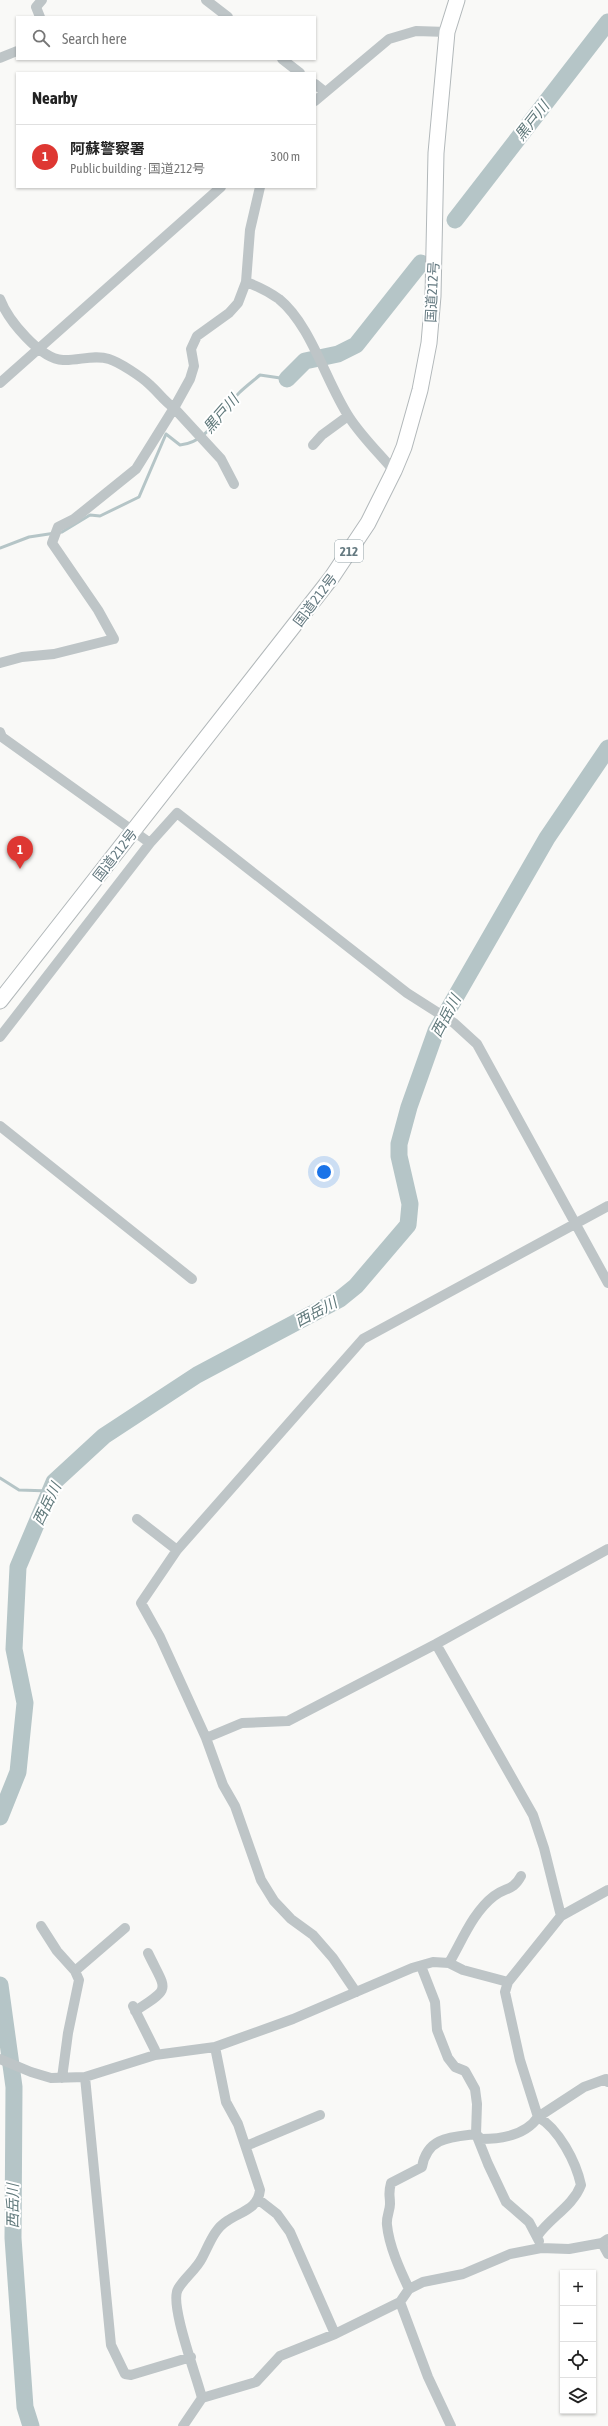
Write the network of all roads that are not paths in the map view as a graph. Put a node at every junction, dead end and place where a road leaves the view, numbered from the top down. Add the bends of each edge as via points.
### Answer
1 (42, 0) edge
2 (206, 0) edge
3 (457, 0) edge
4 (40, 16) edge
5 (227, 16) edge
6 (447, 32) junction
7 (16, 51) edge
8 (0, 58) edge
9 (283, 60) edge
10 (299, 72) edge
11 (316, 85) edge
12 (325, 92) junction
13 (316, 100) edge
14 (220, 188) edge
15 (260, 188) edge
16 (246, 282) junction
17 (0, 299) edge
18 (38, 349) junction
19 (0, 383) edge
20 (174, 408) junction
21 (348, 416) junction
22 (313, 445) dead end
23 (394, 471) junction
24 (234, 484) dead end
25 (0, 663) edge
26 (0, 732) edge
27 (134, 830) junction
28 (150, 844) junction
29 (0, 1001) edge
30 (0, 1037) edge
31 (0, 1126) edge
32 (608, 1206) edge
33 (575, 1224) junction
34 (192, 1279) dead end
35 (608, 1283) edge
36 (137, 1519) dead end
37 (608, 1549) edge
38 (177, 1550) junction
39 (436, 1644) junction
40 (206, 1738) junction
41 (520, 1876) dead end
42 (608, 1890) edge
43 (561, 1916) junction
44 (41, 1926) dead end
45 (125, 1928) dead end
46 (148, 1953) dead end
47 (449, 1963) junction
48 (420, 1966) junction
49 (75, 1971) junction
50 (508, 1982) junction
51 (356, 1992) junction
52 (215, 2047) junction
53 (155, 2055) junction
54 (1, 2060) edge
55 (85, 2077) junction
56 (62, 2078) junction
57 (608, 2082) edge
58 (320, 2115) dead end
59 (538, 2117) junction
60 (476, 2134) junction
61 (246, 2146) junction
62 (259, 2200) junction
63 (538, 2235) junction
64 (605, 2241) edge
65 (541, 2248) junction
66 (608, 2254) edge
67 (409, 2289) junction
68 (400, 2302) junction
69 (335, 2334) junction
70 (191, 2357) junction
71 (202, 2398) junction
72 (182, 2426) edge
73 (451, 2426) edge

1 - 4 street via 36,7
2 - 5 street
3 - 6 highway, 国道212号 / 212
6 - 12 street via 416,31 389,40
6 - 23 highway, 国道212号 / 212 via 436,153 433,296 429,343 420,390 404,447
7 - 8 street
9 - 10 street
11 - 12 street
12 - 13 street
14 - 18 street
15 - 16 street via 250,230
16 - 20 street via 238,303 229,314 197,336 191,350 194,366 190,379
16 - 21 street via 279,299 304,329
17 - 18 street via 11,318
18 - 19 street
18 - 20 street via 49,358 109,359 150,384 162,400
20 - 24 street via 221,459
20 - 25 street via 136,469 80,514 58,527 52,543 98,610 114,639 54,654 22,657
21 - 22 street
21 - 23 street
23 - 27 highway, 国道212号 / 212 via 368,523 332,578
26 - 27 street via 2,737
27 - 28 street
27 - 29 highway, 国道212号 / 212
28 - 30 street
28 - 33 street via 177,813 420,1003 454,1023 477,1044
31 - 34 street
32 - 33 street
33 - 35 street
33 - 38 street via 363,1339
36 - 38 street
37 - 39 street
38 - 40 street via 140,1603 160,1637
39 - 40 street via 288,1721 242,1723
39 - 43 street via 533,1815
40 - 51 street via 261,1880 274,1901 333,1958
41 - 47 street via 515,1886 494,1896 475,1917
42 - 43 street
43 - 50 street
44 - 49 street via 57,1951
45 - 49 street
46 - 53 street via 164,1990 160,1996 134,2008 155,2050
47 - 48 street via 433,1962
47 - 50 street via 462,1970
48 - 51 street
48 - 60 street via 435,2002 437,2030 448,2058 456,2067 465,2071 475,2089
49 - 56 street via 79,1980
50 - 59 street via 506,1992 513,2031
51 - 52 street via 293,2019
52 - 53 street
52 - 61 street via 226,2102
53 - 55 street
54 - 56 street via 31,2072
55 - 56 street
55 - 70 street via 111,2345 125,2374 131,2375
57 - 59 street via 606,2079 584,2087
58 - 61 street
59 - 60 street via 532,2125 511,2136 481,2139
59 - 63 street via 547,2122 566,2149 581,2185 571,2203 547,2223
60 - 63 street via 506,2202 529,2222
60 - 67 street via 437,2142 424,2156 422,2167 391,2183 387,2225
61 - 62 street via 260,2190
62 - 69 street via 277,2214 290,2232
62 - 70 street via 251,2208 226,2222 209,2241 195,2269 177,2290 177,2310
63 - 65 street
64 - 65 street via 569,2249
64 - 66 street
65 - 67 street via 510,2254 463,2274 423,2282
67 - 68 street
68 - 69 street
68 - 73 street via 428,2377
69 - 71 street via 280,2356 256,2382
70 - 71 street
71 - 72 street

